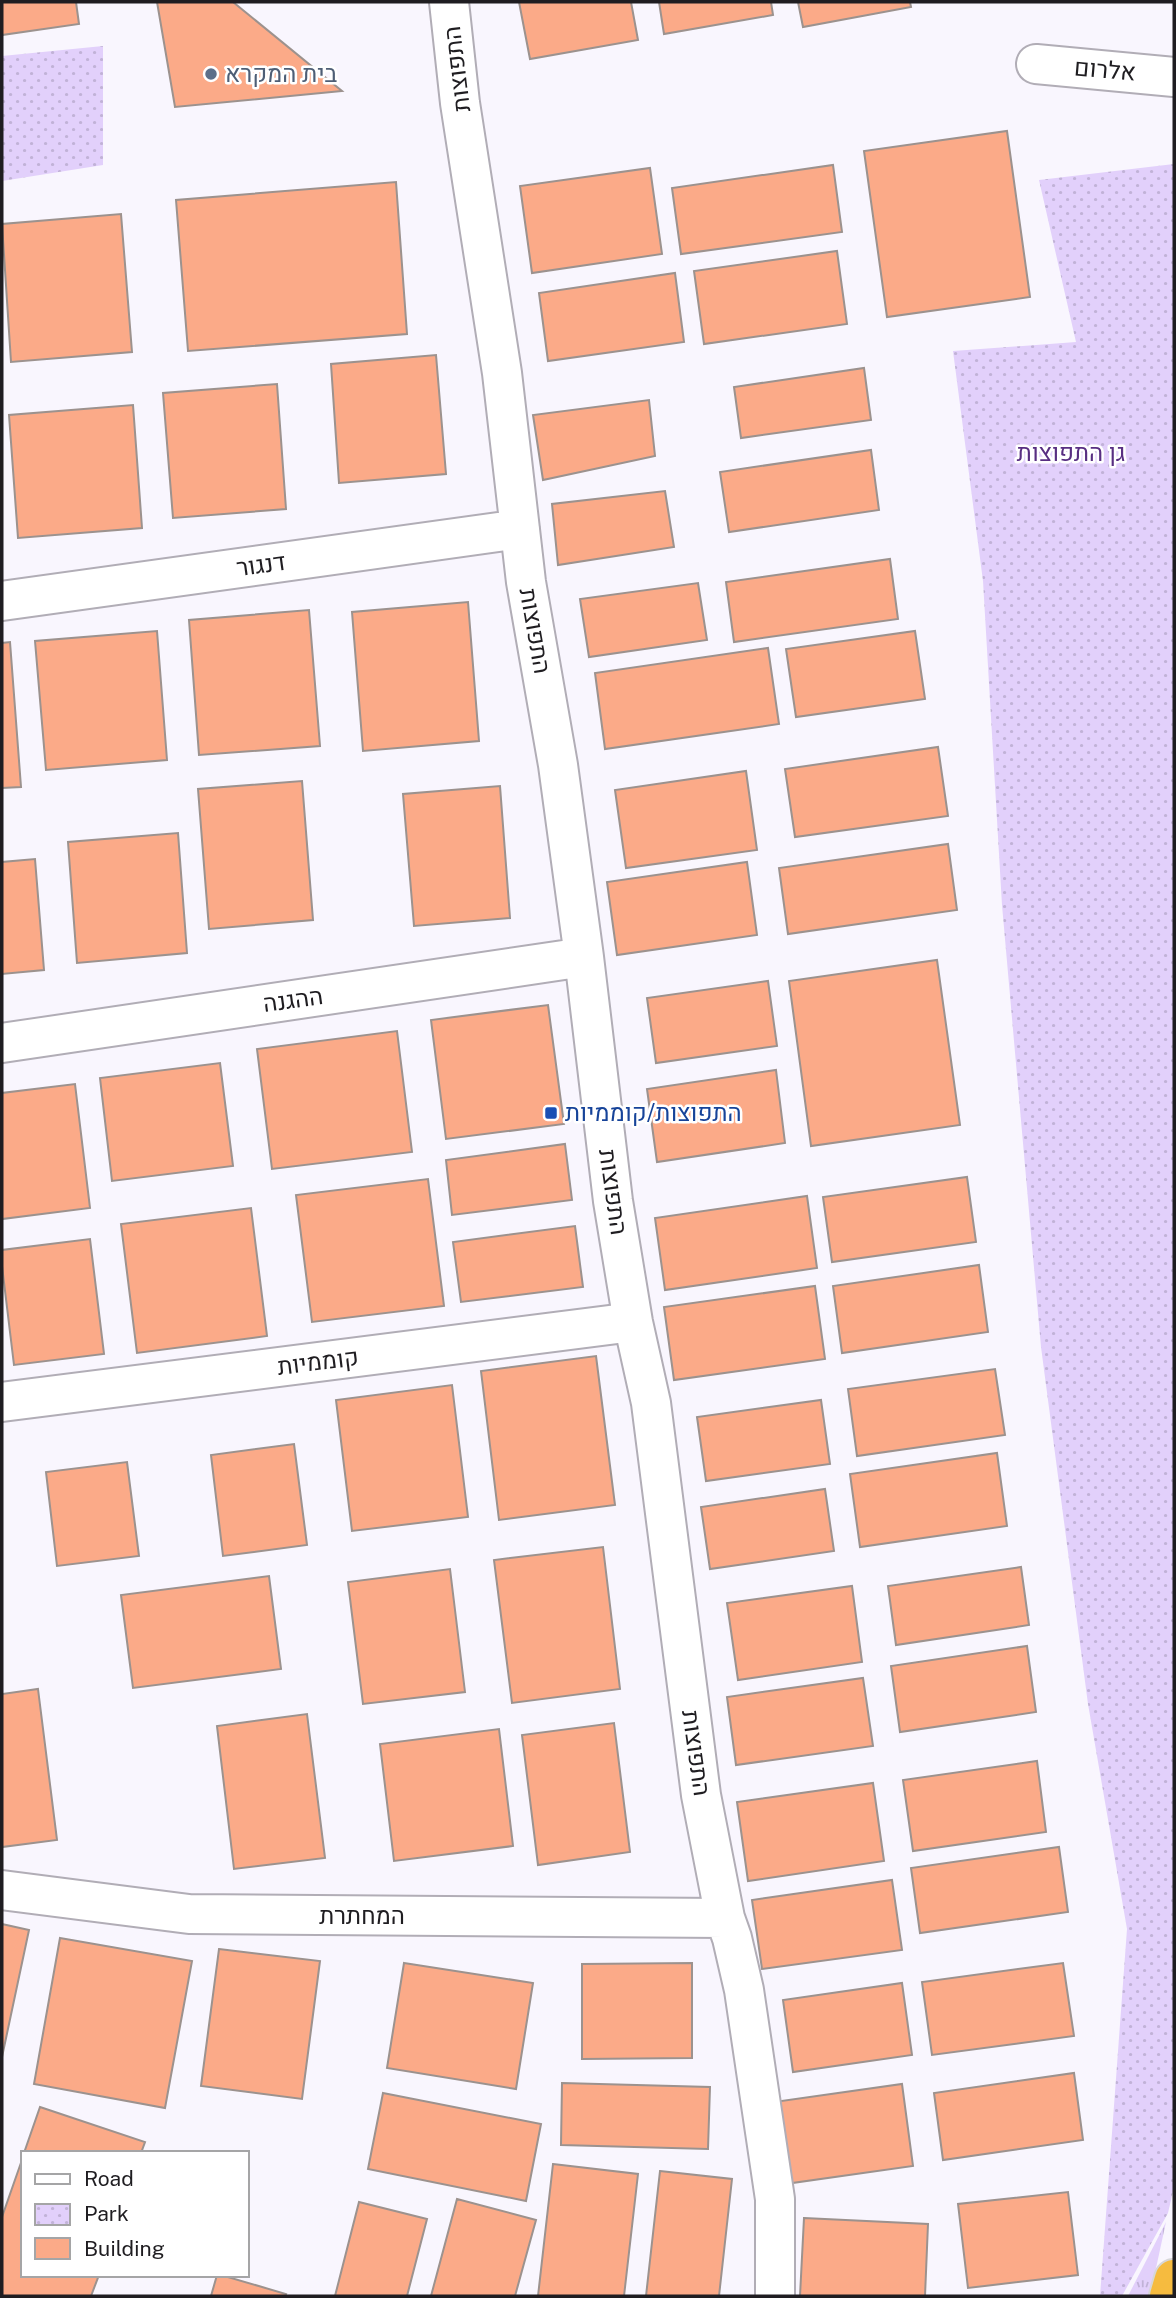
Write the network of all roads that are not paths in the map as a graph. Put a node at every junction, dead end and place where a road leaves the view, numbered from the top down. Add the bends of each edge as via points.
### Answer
1 (449, 2) edge
2 (1036, 64) dead end
3 (1174, 77) edge
4 (520, 528) junction
5 (2, 601) edge
6 (584, 957) junction
7 (2, 1043) edge
8 (634, 1322) junction
9 (2, 1402) edge
10 (2, 1890) edge
11 (724, 1918) junction
12 (1174, 2279) edge
13 (775, 2296) edge
14 (1170, 2296) edge

1 - 4 street, התפוצות
2 - 3 street, אלרום
4 - 5 street, דנגור
4 - 6 street, התפוצות
6 - 7 street, ההגנה
6 - 8 street, התפוצות via 613,1201
8 - 9 street, קוממיות
8 - 11 street, התפוצות via 650,1403 701,1795
10 - 11 street, המחתרת via 189,1914
11 - 13 street, התפוצות via 744,1990 775,2199
12 - 14 highway

